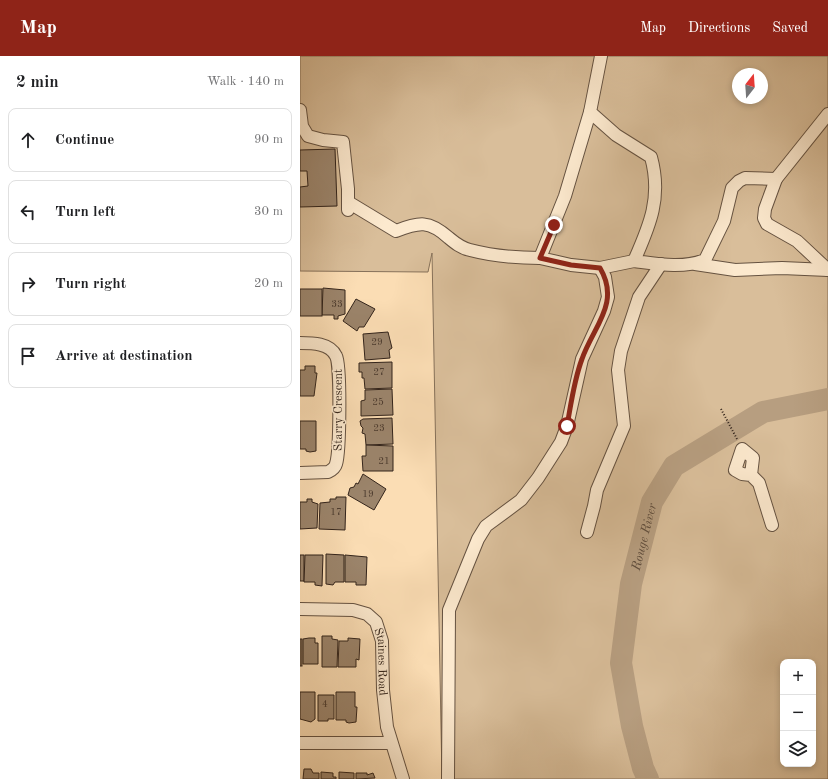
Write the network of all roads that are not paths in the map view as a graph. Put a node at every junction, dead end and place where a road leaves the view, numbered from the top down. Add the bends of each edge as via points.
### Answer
1 (601, 56) edge
2 (300, 110) edge
3 (590, 112) junction
4 (828, 114) edge
5 (776, 179) junction
6 (540, 258) junction
7 (634, 261) junction
8 (661, 264) junction
9 (695, 264) junction
10 (600, 268) junction
11 (828, 270) edge
12 (300, 342) edge
13 (742, 448) road end
14 (300, 473) edge
15 (772, 525) dead end
16 (587, 532) dead end
17 (300, 609) edge
18 (300, 742) edge
19 (391, 743) junction
20 (403, 779) edge
21 (448, 779) edge

1 - 3 street
2 - 6 street via 302,126 308,136 342,142 348,206 396,231 412,225 431,224 457,245 468,250 495,256
3 - 6 street via 565,196
3 - 7 street via 616,134 651,157 656,184 655,202 650,225
4 - 5 street
5 - 9 street via 746,178 732,188 724,221 705,260
5 - 11 street via 764,209 767,224 797,241
6 - 10 street
7 - 8 street
7 - 10 street
8 - 9 street
8 - 16 street via 639,297 621,351 618,370 624,426 597,490
9 - 11 street via 735,270
10 - 21 street via 605,277 608,297 582,359 567,426 560,442 521,500 486,526 478,539 450,610
12 - 14 street, Starry Crescent via 312,343 331,350 338,362 339,379 336,465 328,472
13 - 15 street via 753,458 751,475 758,483
17 - 19 street, Staines Road via 353,610 367,614 376,622 382,641 383,690
18 - 19 street
19 - 20 street, Staines Road

